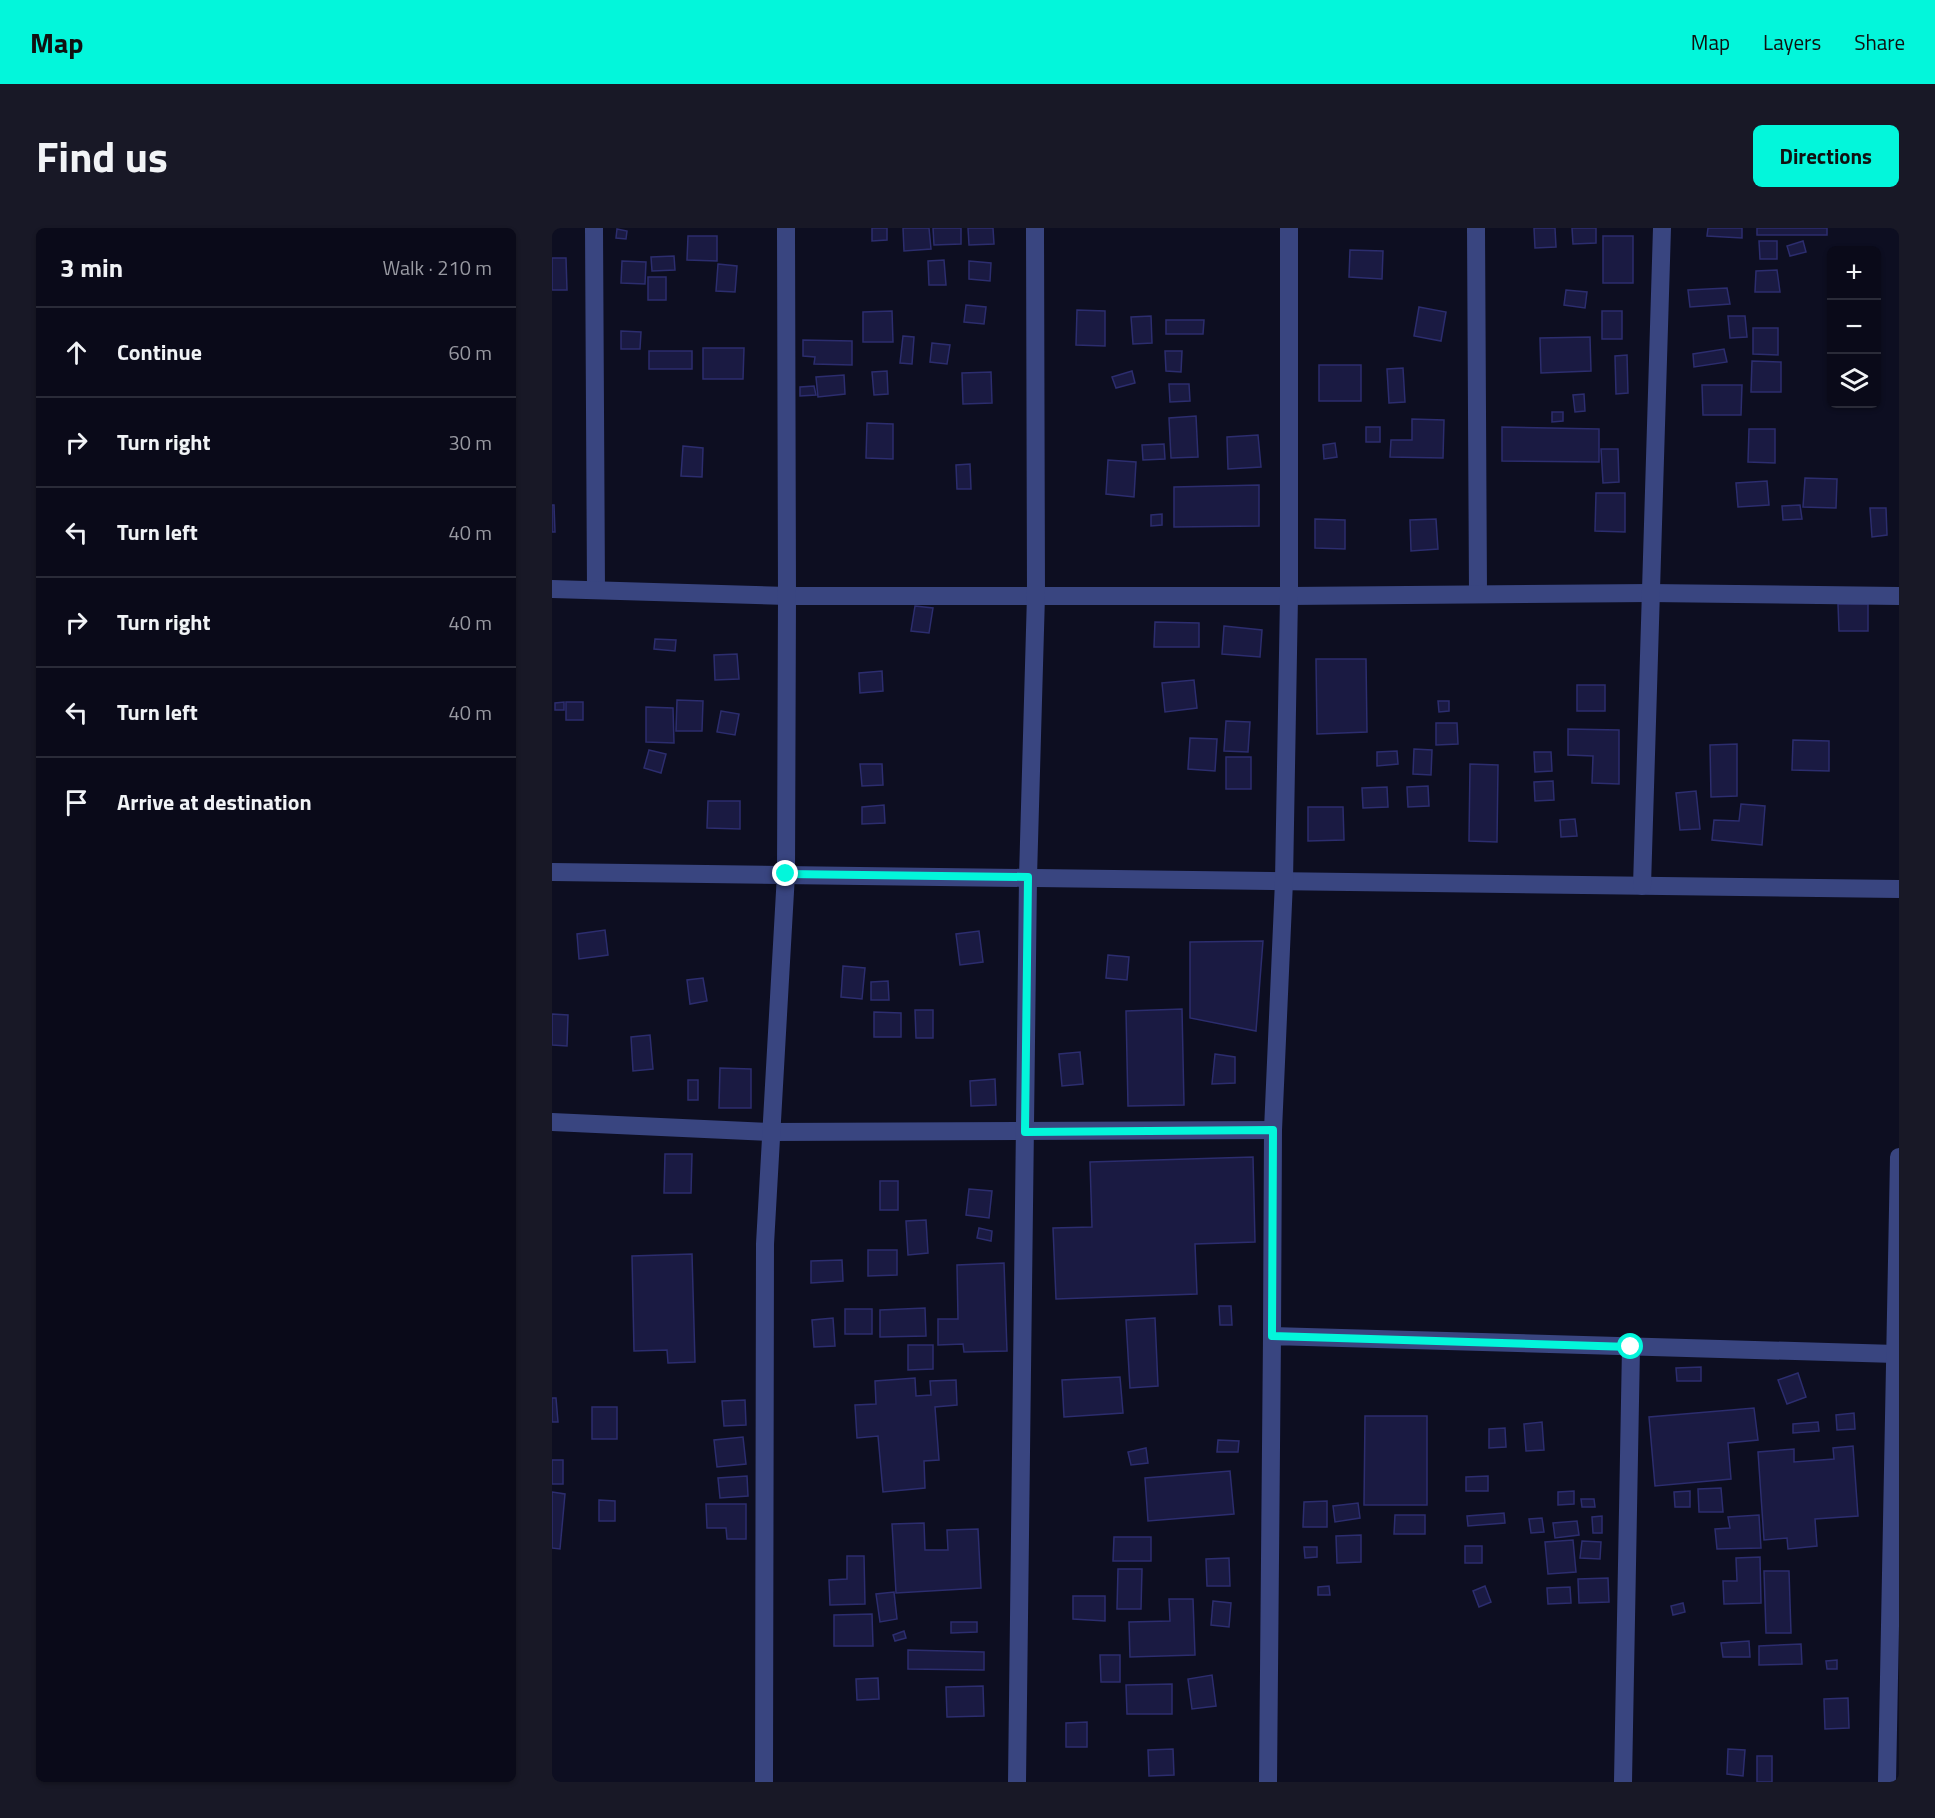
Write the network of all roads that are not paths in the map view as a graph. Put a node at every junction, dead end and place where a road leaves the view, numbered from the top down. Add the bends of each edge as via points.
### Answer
1 (594, 228) edge
2 (786, 228) edge
3 (1035, 228) edge
4 (1289, 228) edge
5 (1476, 228) edge
6 (1662, 228) edge
7 (552, 589) edge
8 (596, 590) junction
9 (1650, 593) junction
10 (1478, 594) junction
11 (788, 596) junction
12 (1036, 596) junction
13 (1289, 596) junction
14 (1899, 596) edge
15 (552, 872) edge
16 (786, 874) junction
17 (1028, 877) junction
18 (1284, 881) junction
19 (1642, 886) junction
20 (1899, 889) edge
21 (552, 1122) edge
22 (1273, 1130) junction
23 (772, 1132) junction
24 (1025, 1132) junction
25 (1899, 1157) edge
26 (1272, 1336) junction
27 (1631, 1347) junction
28 (1896, 1354) junction
29 (764, 1782) edge
30 (1017, 1782) edge
31 (1268, 1782) edge
32 (1623, 1782) edge
33 (1887, 1782) edge

1 - 8 street
2 - 11 street
3 - 12 street
4 - 13 street
5 - 10 street
6 - 9 street
7 - 8 street
8 - 11 street
9 - 10 street
9 - 14 street
9 - 19 street
10 - 13 street
11 - 12 street
11 - 16 street
12 - 13 street
12 - 17 street
13 - 18 street
15 - 16 street
16 - 17 street
16 - 23 street
17 - 18 street
17 - 24 street
18 - 19 street
18 - 22 street
19 - 20 street
21 - 23 street
22 - 24 street
22 - 26 street
23 - 24 street
23 - 29 street via 765,1244
24 - 30 street
25 - 28 street
26 - 27 street
26 - 31 street
27 - 28 street
27 - 32 street
28 - 33 street

